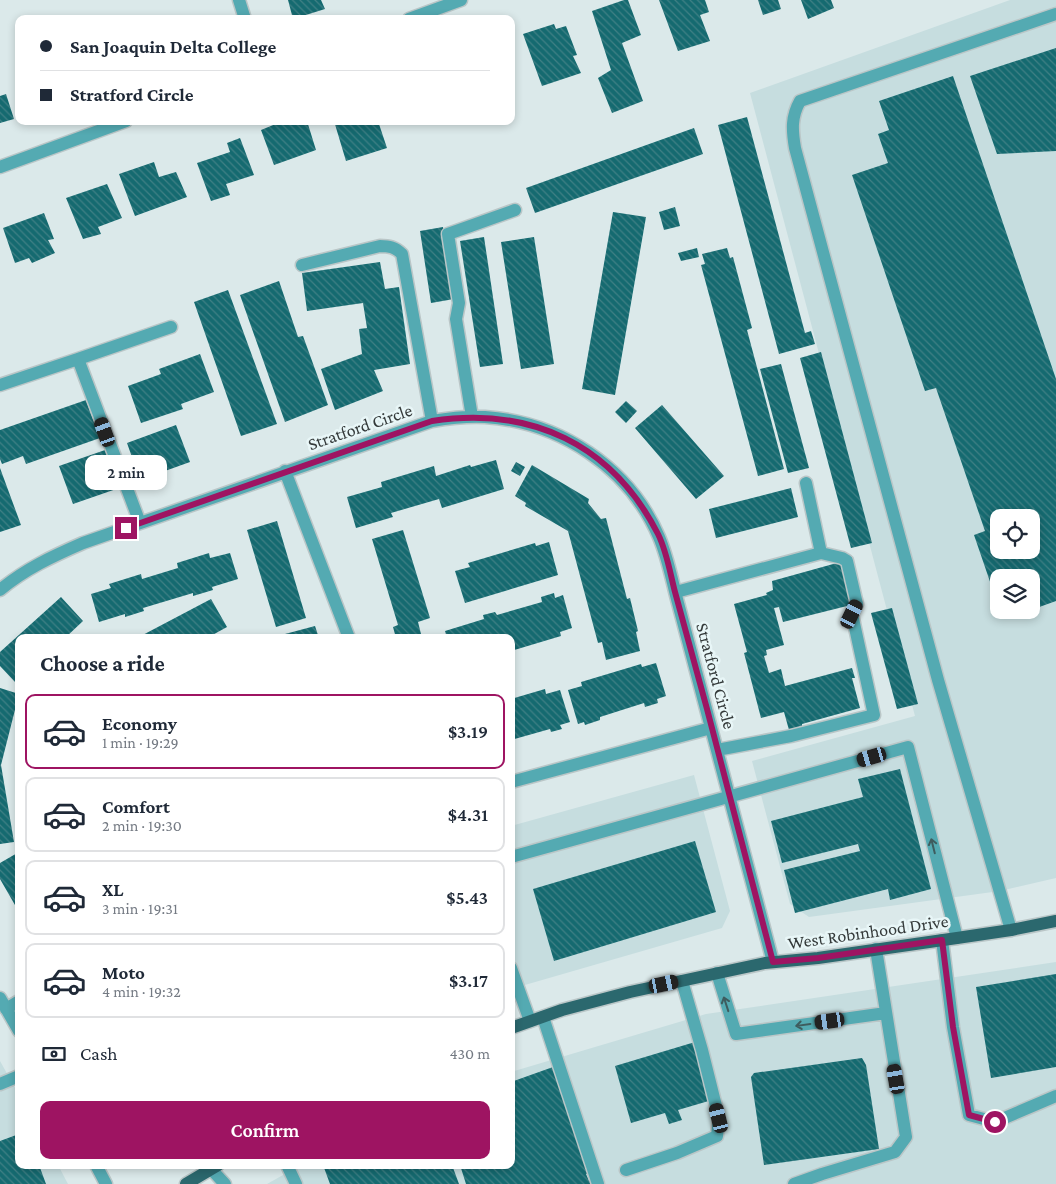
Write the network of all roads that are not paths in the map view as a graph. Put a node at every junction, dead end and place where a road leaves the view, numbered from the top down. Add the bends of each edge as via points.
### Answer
1 (239, 0) edge
2 (461, 0) edge
3 (1056, 14) edge
4 (244, 15) edge
5 (420, 15) edge
6 (115, 125) edge
7 (0, 167) edge
8 (515, 210) dead end
9 (302, 265) dead end
10 (171, 327) dead end
11 (78, 359) junction
12 (0, 385) edge
13 (472, 417) junction
14 (432, 421) junction
15 (285, 471) junction
16 (806, 483) dead end
17 (140, 523) junction
18 (821, 553) junction
19 (0, 590) edge
20 (676, 592) junction
21 (347, 634) edge
22 (711, 728) junction
23 (717, 750) junction
24 (515, 781) edge
25 (730, 796) junction
26 (515, 856) edge
27 (1056, 921) edge
28 (1011, 930) junction
29 (957, 938) junction
30 (942, 940) junction
31 (876, 949) junction
32 (773, 962) junction
33 (717, 973) junction
34 (515, 979) edge
35 (682, 981) junction
36 (3, 1003) edge
37 (886, 1013) junction
38 (543, 1017) junction
39 (530, 1021) junction
40 (15, 1024) edge
41 (515, 1027) edge
42 (15, 1078) edge
43 (0, 1084) edge
44 (1056, 1096) edge
45 (98, 1169) edge
46 (211, 1169) edge
47 (215, 1169) edge
48 (288, 1169) edge
49 (626, 1170) dead end
50 (106, 1184) edge
51 (186, 1184) edge
52 (225, 1184) edge
53 (296, 1184) edge
54 (598, 1184) edge
55 (794, 1184) edge

1 - 4 street
2 - 5 street
3 - 28 street via 800,100 792,121 795,148 938,680
6 - 7 street
8 - 13 street via 448,234 458,302 456,319
9 - 14 street via 380,246 396,248 402,254
10 - 11 street
11 - 12 street
11 - 17 street
13 - 14 street, Stratford Circle
13 - 20 street, Stratford Circle via 536,426 583,448 604,463 639,501 658,535
14 - 15 street, Stratford Circle
15 - 17 street, Stratford Circle
15 - 21 street
16 - 18 street
17 - 19 street, Stratford Circle via 37,563
18 - 20 street
18 - 23 street via 847,561 857,604 852,614 874,715
20 - 22 street, Stratford Circle
22 - 23 street, Stratford Circle
22 - 24 street
23 - 25 street, Stratford Circle
25 - 26 street
29 -> 25 street via 908,747
25 - 32 street, Stratford Circle
27 - 28 main road, West Robinhood Drive
28 - 29 main road, West Robinhood Drive
29 - 30 main road, West Robinhood Drive
30 - 31 main road, West Robinhood Drive
30 - 44 street via 969,1115 995,1122
31 - 32 main road, West Robinhood Drive
31 - 37 street
32 - 33 main road, West Robinhood Drive
33 - 35 main road, West Robinhood Drive
37 -> 33 street via 736,1034
34 - 39 street
35 - 38 main road, West Robinhood Drive
35 - 49 street via 719,1118 717,1136
36 - 40 street
37 - 55 street via 906,1137 895,1152
38 - 39 main road, West Robinhood Drive
38 - 54 street
39 - 41 main road, West Robinhood Drive
42 - 43 street
45 - 50 street
46 - 51 main road
47 - 52 street
48 - 53 street

